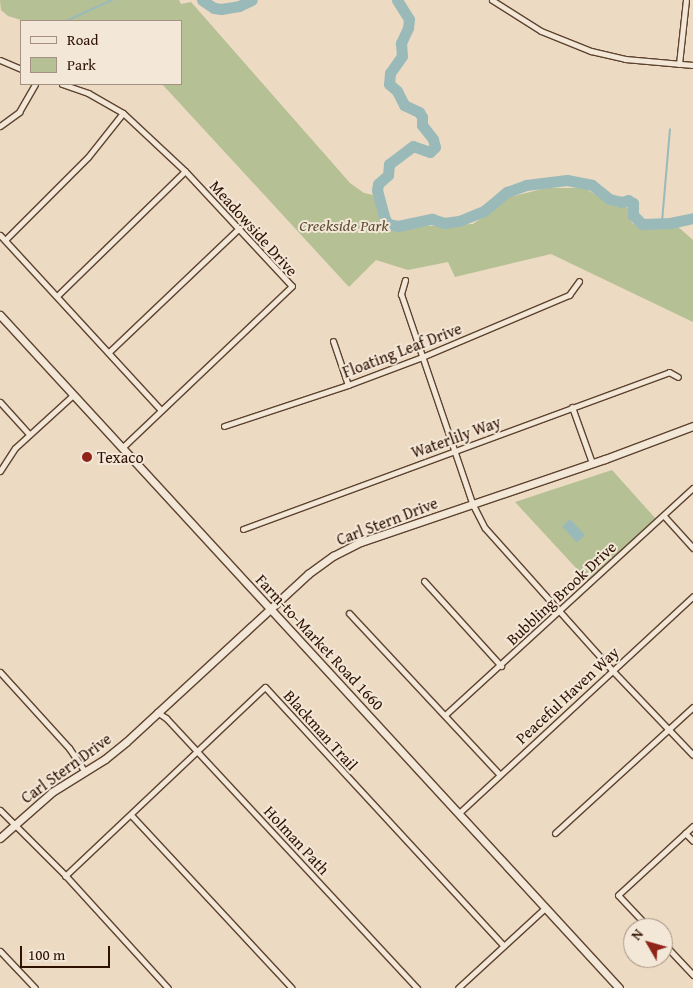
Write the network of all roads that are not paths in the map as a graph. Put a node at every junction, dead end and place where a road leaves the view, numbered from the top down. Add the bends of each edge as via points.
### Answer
1 (492, 0) edge
2 (686, 0) edge
3 (0, 60) edge
4 (679, 64) junction
5 (693, 66) edge
6 (20, 69) edge
7 (34, 85) edge
8 (65, 85) edge
9 (123, 112) junction
10 (0, 126) edge
11 (185, 171) junction
12 (239, 228) junction
13 (0, 234) edge
14 (5, 240) junction
15 (405, 280) dead end
16 (579, 281) dead end
17 (58, 295) junction
18 (0, 315) edge
19 (333, 341) dead end
20 (109, 352) junction
21 (422, 357) junction
22 (678, 377) dead end
23 (348, 385) junction
24 (73, 395) junction
25 (0, 402) edge
26 (572, 407) junction
27 (161, 410) junction
28 (224, 426) dead end
29 (693, 426) edge
30 (30, 434) junction
31 (123, 447) junction
32 (454, 452) junction
33 (592, 463) junction
34 (0, 471) edge
35 (693, 488) edge
36 (472, 503) junction
37 (664, 516) junction
38 (243, 529) dead end
39 (693, 548) edge
40 (424, 580) dead end
41 (693, 596) edge
42 (270, 609) junction
43 (560, 611) junction
44 (349, 613) dead end
45 (501, 666) junction
46 (612, 670) junction
47 (0, 672) edge
48 (693, 707) edge
49 (157, 712) junction
50 (445, 715) junction
51 (670, 728) junction
52 (198, 752) junction
53 (693, 755) edge
54 (85, 772) junction
55 (499, 774) junction
56 (0, 810) edge
57 (459, 813) junction
58 (131, 814) junction
59 (14, 825) junction
60 (693, 826) edge
61 (555, 833) dead end
62 (685, 833) junction
63 (0, 838) edge
64 (693, 841) edge
65 (66, 876) junction
66 (545, 908) junction
67 (640, 918) edge
68 (504, 946) junction
69 (0, 951) edge
70 (673, 954) edge
71 (693, 976) edge
72 (35, 988) edge
73 (168, 988) edge
74 (291, 988) edge
75 (417, 988) edge
76 (458, 988) edge
77 (619, 988) edge

1 - 4 street via 518,19 564,42 624,59
2 - 4 street
3 - 6 street
4 - 5 street
7 - 10 street via 19,112
8 - 9 street, Meadowside Drive
9 - 11 street, Meadowside Drive
9 - 14 street via 88,157
11 - 12 street, Meadowside Drive
11 - 17 street
12 - 20 street
12 - 27 street, Meadowside Drive via 292,286
13 - 14 street
14 - 17 street
15 - 21 street via 401,294
16 - 21 street, Floating Leaf Drive via 569,295
17 - 20 street
18 - 24 main road, Farm-to-Market Road 1660
19 - 23 street
20 - 27 street
21 - 23 street, Floating Leaf Drive
21 - 32 street
22 - 26 street, Waterlily Way via 669,372
23 - 28 street, Floating Leaf Drive
24 - 30 street
24 - 31 main road, Farm-to-Market Road 1660
25 - 30 street
26 - 32 street, Waterlily Way
26 - 33 street
27 - 31 street, Meadowside Drive
29 - 33 main road, Carl Stern Drive
30 - 34 street via 15,448
31 - 42 main road, Farm-to-Market Road 1660
32 - 36 street
32 - 38 street, Waterlily Way
33 - 36 main road, Carl Stern Drive
35 - 37 street, Bubbling Brook Drive
36 - 42 main road, Carl Stern Drive via 361,542 333,556
36 - 43 street via 485,528
37 - 39 street
37 - 43 street, Bubbling Brook Drive
40 - 45 street
41 - 46 street, Peaceful Haven Way
42 - 49 main road, Carl Stern Drive
42 - 57 main road, Farm-to-Market Road 1660
43 - 45 street, Bubbling Brook Drive
43 - 46 street
44 - 50 street
45 - 50 street, Bubbling Brook Drive
46 - 51 street
46 - 55 street, Peaceful Haven Way
47 - 54 street via 69,748
48 - 51 street
49 - 52 street, Holman Path
49 - 54 main road, Carl Stern Drive via 126,742
50 - 55 street
51 - 53 street
51 - 61 street
52 - 58 street, Blackman Trail
52 - 68 street, Blackman Trail via 265,687
52 - 75 street, Holman Path
54 - 59 main road, Carl Stern Drive via 52,792
55 - 57 street, Peaceful Haven Way
56 - 59 street
57 - 66 main road, Farm-to-Market Road 1660
58 - 65 street, Blackman Trail
58 - 74 street
59 - 63 main road, Carl Stern Drive
59 - 65 street
60 - 62 street
62 - 64 street
62 - 67 street via 618,895
65 - 73 street
66 - 68 street
66 - 77 main road, Farm-to-Market Road 1660
68 - 76 street
69 - 72 street
70 - 71 street

